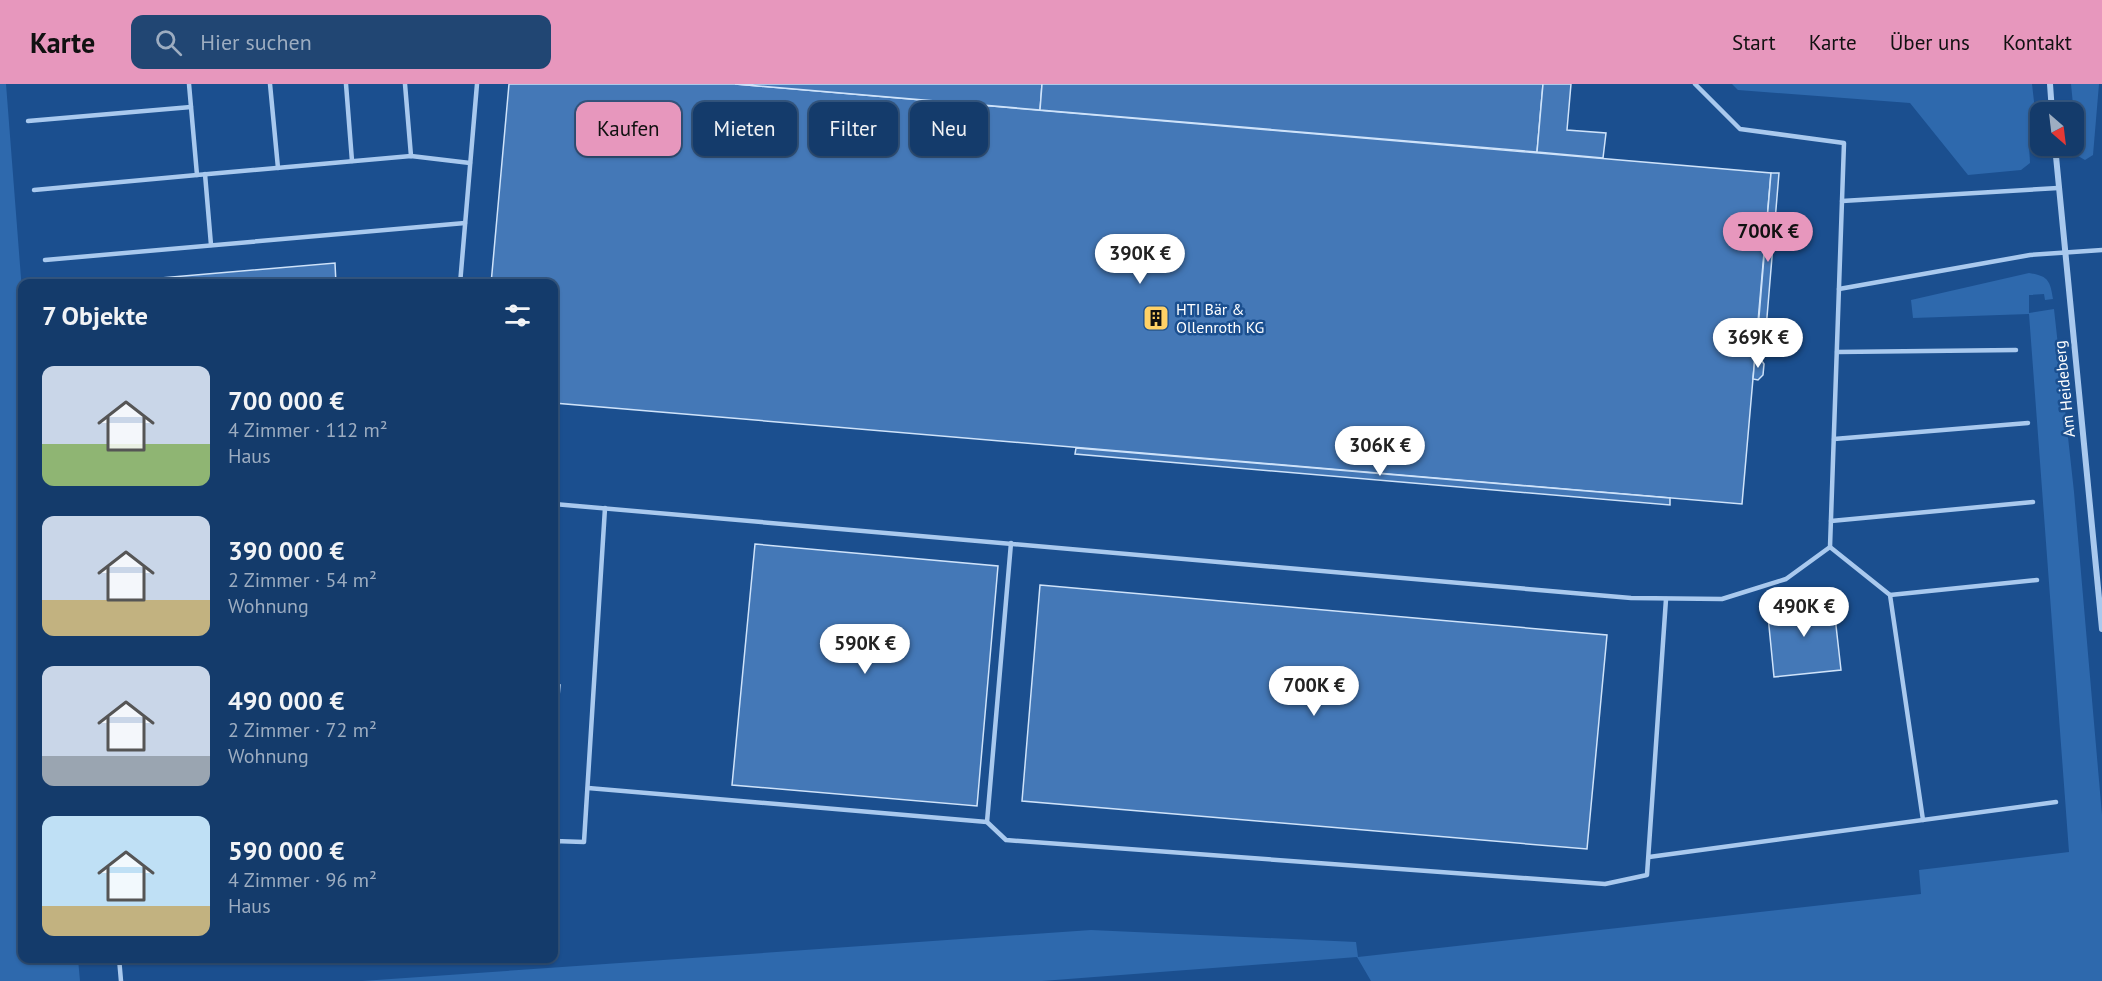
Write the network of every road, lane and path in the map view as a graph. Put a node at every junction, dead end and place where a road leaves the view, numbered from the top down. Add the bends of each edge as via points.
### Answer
1 (189, 84) edge
2 (270, 84) edge
3 (346, 84) edge
4 (405, 84) edge
5 (477, 84) edge
6 (1695, 84) edge
7 (2050, 84) edge
8 (2051, 102) edge
9 (191, 107) junction
10 (28, 121) dead end
11 (411, 156) junction
12 (2056, 156) edge
13 (352, 161) junction
14 (470, 163) junction
15 (278, 168) junction
16 (205, 174) junction
17 (197, 175) junction
18 (2058, 188) junction
19 (34, 190) dead end
20 (1842, 201) junction
21 (465, 223) junction
22 (211, 245) junction
23 (2102, 250) edge
24 (2064, 253) junction
25 (45, 260) dead end
26 (460, 279) edge
27 (1839, 290) junction
28 (2016, 350) dead end
29 (1837, 352) junction
30 (2028, 423) dead end
31 (1834, 439) junction
32 (2033, 502) dead end
33 (558, 504) edge
34 (605, 508) junction
35 (1831, 521) junction
36 (1011, 543) junction
37 (1830, 547) junction
38 (2037, 580) dead end
39 (1890, 595) junction
40 (1666, 599) junction
41 (2102, 629) edge
42 (588, 788) junction
43 (2056, 802) dead end
44 (1923, 820) junction
45 (987, 822) junction
46 (558, 841) edge
47 (1648, 857) junction
48 (119, 963) edge
49 (121, 981) edge

1 - 9 lane
2 - 15 lane
3 - 13 lane
4 - 11 lane
5 - 14 lane
6 - 20 lane via 1740,129 1844,142
7 - 8 street
9 - 10 lane
9 - 17 lane
11 - 13 lane
11 - 14 lane
12 - 18 street, Am Heideberg
13 - 15 lane
14 - 21 lane
15 - 16 lane
16 - 17 lane
16 - 22 lane
17 - 19 lane
18 - 20 lane
18 - 24 street, Am Heideberg
20 - 27 lane
21 - 22 lane
21 - 26 lane
22 - 25 lane
23 - 24 lane
24 - 27 lane via 2030,255
24 - 41 street, Am Heideberg
27 - 29 lane
28 - 29 lane
29 - 31 lane
30 - 31 lane
31 - 35 lane
32 - 35 lane
33 - 34 lane
34 - 36 lane
34 - 42 lane
35 - 37 lane
36 - 40 lane
36 - 45 lane
37 - 39 lane
37 - 40 lane via 1786,579 1765,586 1722,599
38 - 39 lane
39 - 44 lane
40 - 47 lane
42 - 45 lane
42 - 46 lane via 584,842
43 - 44 lane
44 - 47 lane
45 - 47 lane via 1006,840 1605,884 1647,875
48 - 49 lane

